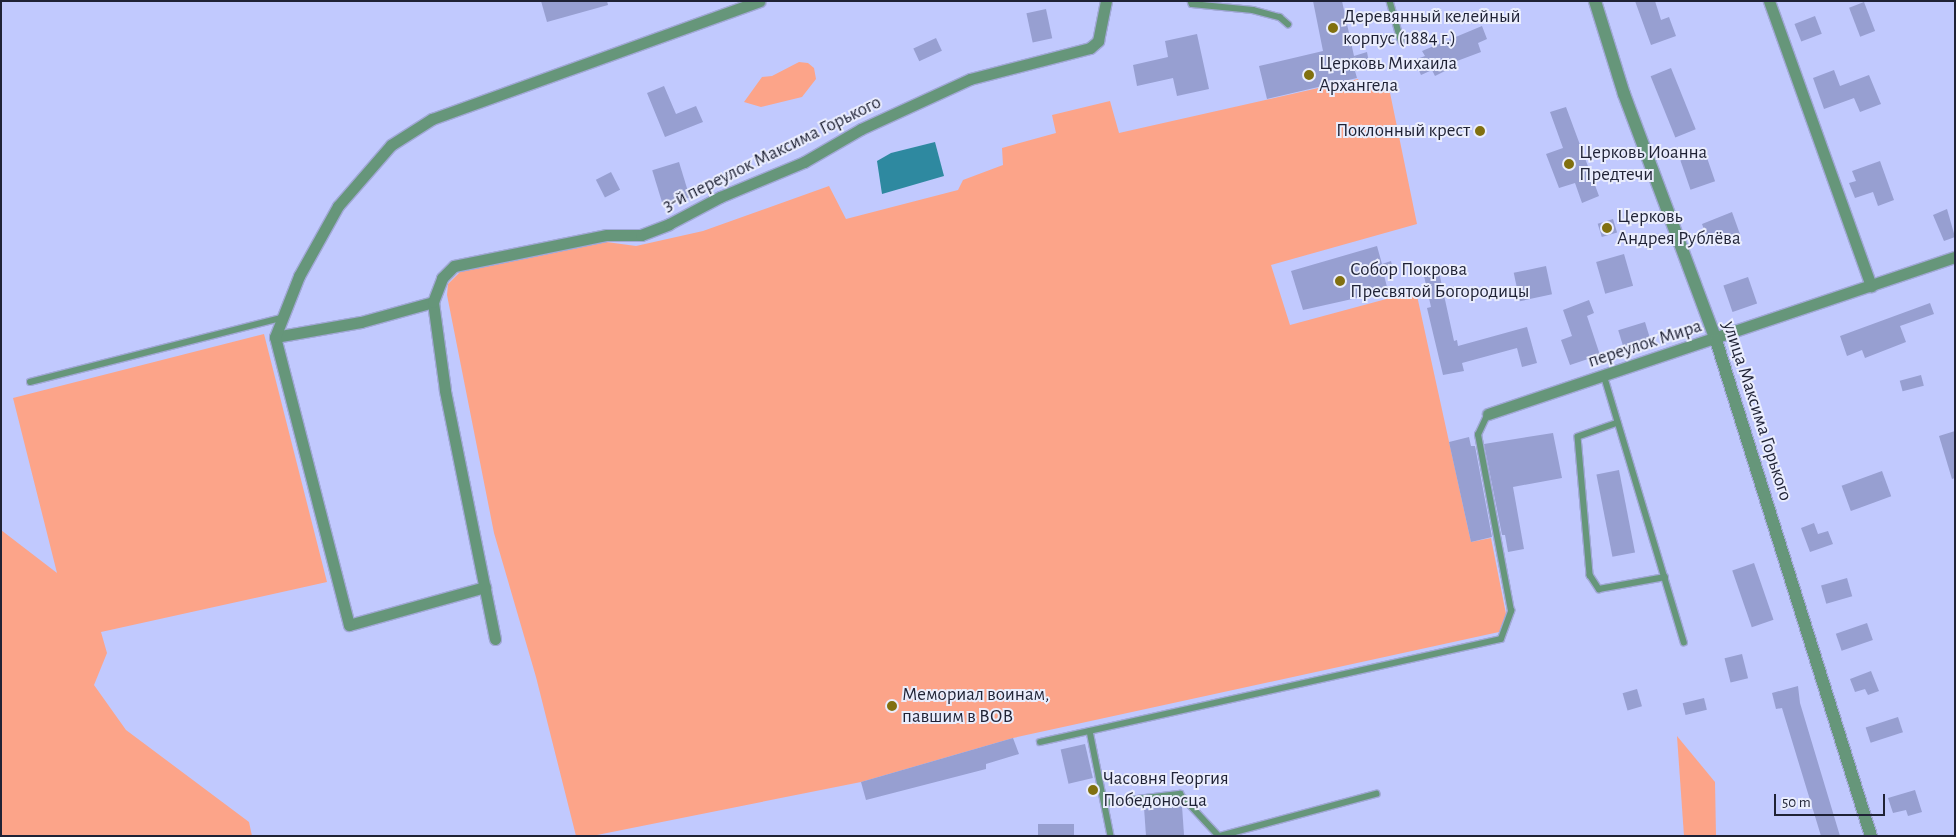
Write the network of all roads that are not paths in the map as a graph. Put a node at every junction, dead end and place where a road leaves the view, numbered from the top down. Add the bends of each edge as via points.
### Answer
1 (759, 1) edge
2 (1106, 1) edge
3 (1190, 1) edge
4 (1390, 1) edge
5 (1595, 1) edge
6 (1769, 1) edge
7 (1288, 24) dead end
8 (1401, 40) dead end
9 (1955, 257) edge
10 (1871, 286) junction
11 (433, 302) junction
12 (282, 318) junction
13 (275, 337) junction
14 (1716, 340) junction
15 (1604, 375) junction
16 (30, 382) dead end
17 (1488, 414) joint
18 (1618, 423) junction
19 (1665, 577) junction
20 (485, 587) junction
21 (495, 639) dead end
22 (1684, 642) dead end
23 (1090, 731) junction
24 (1040, 742) dead end
25 (1376, 794) dead end
26 (1104, 803) junction
27 (1110, 836) edge
28 (1219, 836) edge
29 (1871, 836) edge

1 - 12 street via 432,119 391,145 338,206 299,276
2 - 11 street, 3-й переулок Максима Горького via 1098,41 1090,48 970,79 861,129 804,162 641,235 607,235 454,266 442,278
3 - 7 lane via 1192,4 1253,10 1280,17
4 - 8 lane
5 - 14 street, улица Максима Горького via 1624,94
6 - 10 street
9 - 10 street, переулок Мира
10 - 14 street, переулок Мира
11 - 13 street via 361,322
11 - 20 street via 446,390
12 - 13 street
12 - 16 lane
13 - 20 street via 349,625
14 - 15 street, переулок Мира
14 - 29 street, улица Максима Горького
15 - 17 street, переулок Мира
15 - 18 lane
17 - 23 lane via 1478,435 1511,611 1501,639
18 - 19 lane
18 - 19 lane via 1578,437 1590,575 1599,588
19 - 22 lane
20 - 21 street
23 - 24 lane
23 - 26 lane
25 - 28 lane
26 - 27 lane
26 - 28 lane via 1180,794

